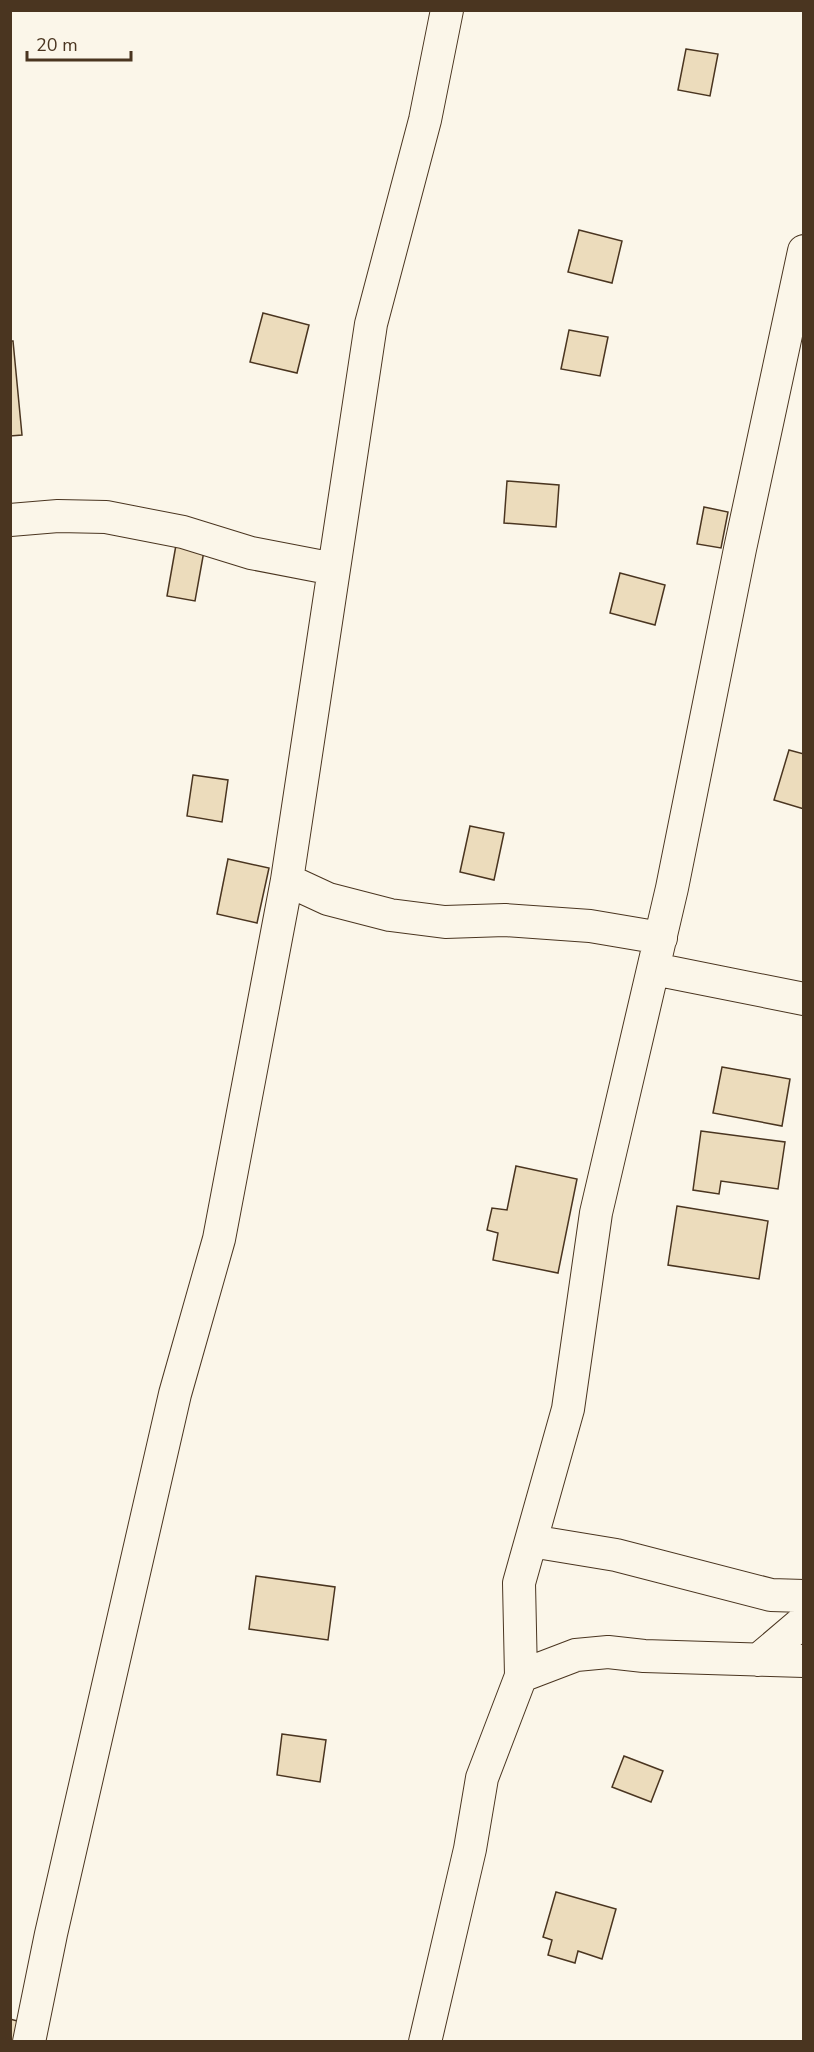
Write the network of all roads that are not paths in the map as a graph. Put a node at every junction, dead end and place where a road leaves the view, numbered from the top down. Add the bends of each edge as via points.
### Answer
1 (447, 10) edge
2 (804, 251) edge
3 (10, 520) edge
4 (334, 569) junction
5 (287, 880) junction
6 (661, 938) junction
7 (654, 969) junction
8 (804, 999) edge
9 (531, 1541) junction
10 (804, 1596) edge
11 (804, 1621) edge
12 (758, 1660) junction
13 (804, 1661) edge
14 (521, 1676) junction
15 (29, 2042) edge
16 (425, 2042) edge

1 - 4 street via 425,120 371,324
2 - 6 street
3 - 4 street via 106,517
4 - 5 street
5 - 6 street via 328,899 390,915 445,922 505,920 590,926
5 - 15 street via 219,1239 176,1394
6 - 7 street
7 - 8 street
7 - 9 street via 596,1213 568,1409
9 - 10 street via 616,1555 771,1595
9 - 14 street via 519,1583
11 - 12 street
12 - 13 street
12 - 14 street via 576,1654
14 - 16 street via 482,1778 470,1849

